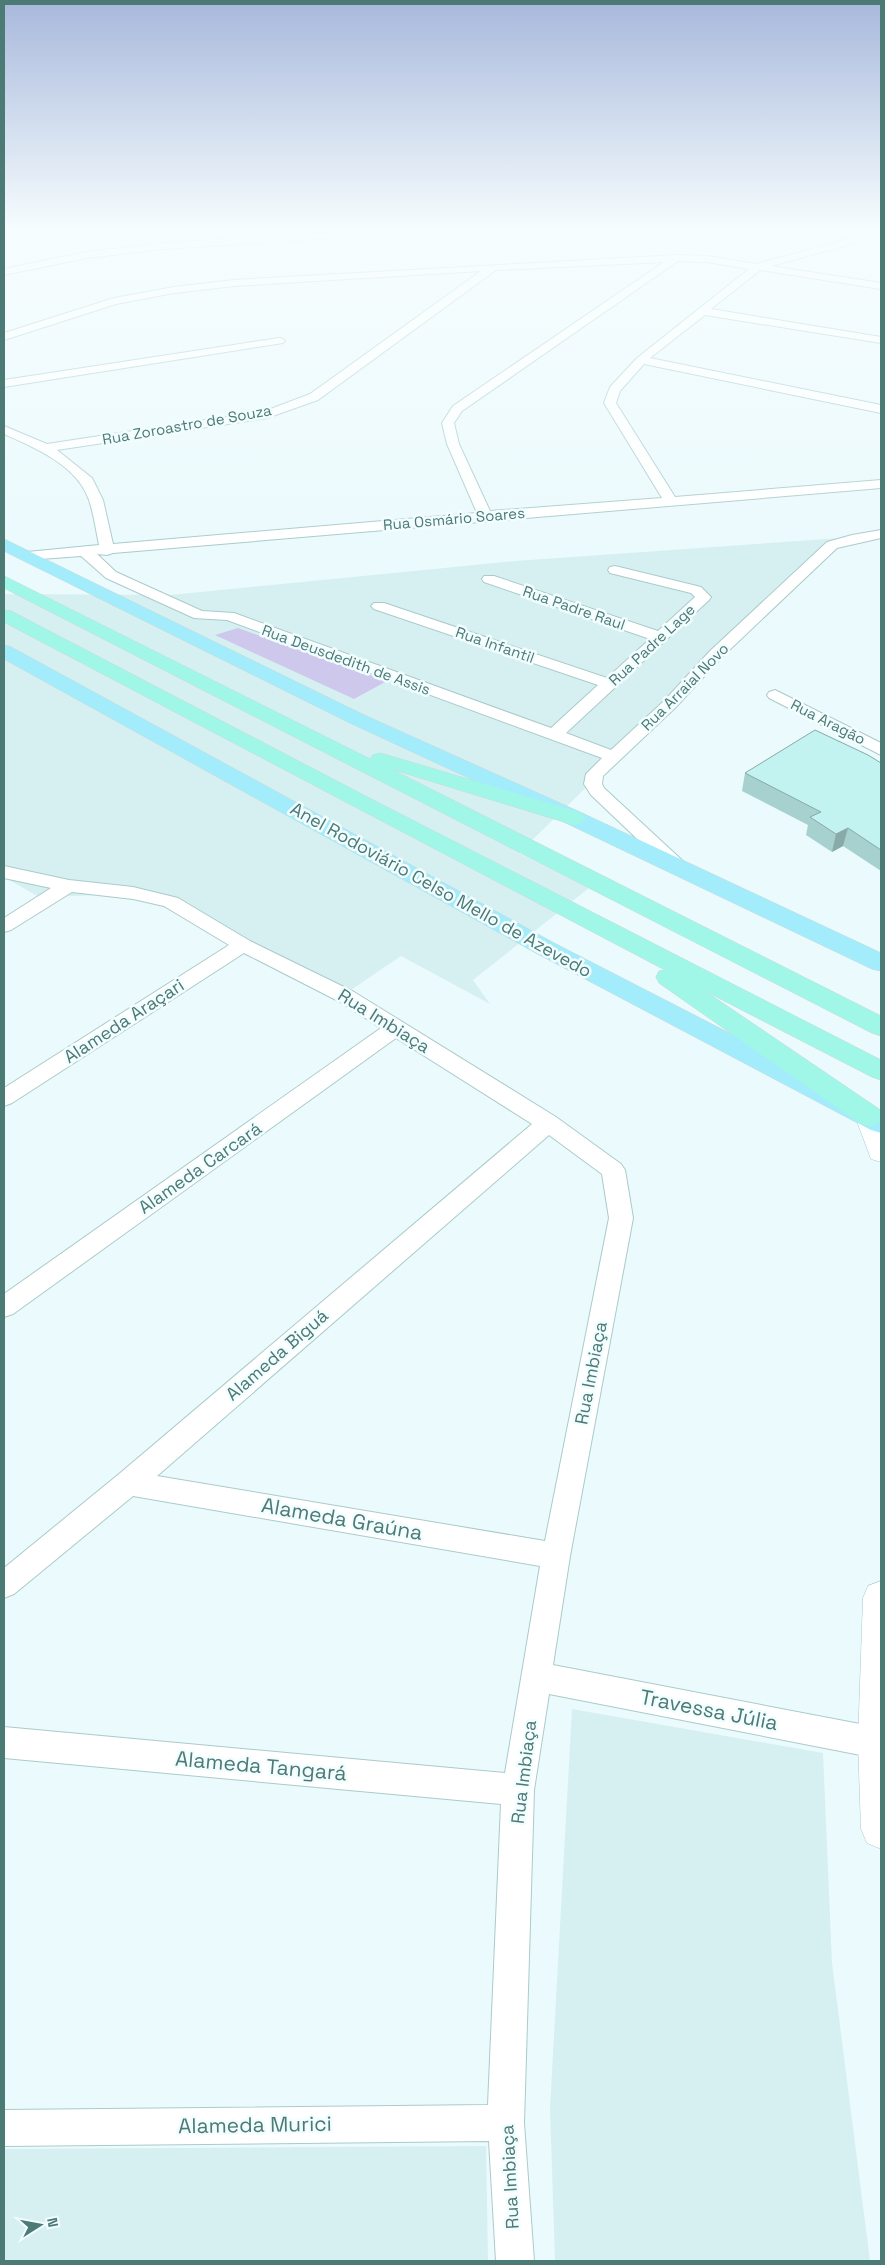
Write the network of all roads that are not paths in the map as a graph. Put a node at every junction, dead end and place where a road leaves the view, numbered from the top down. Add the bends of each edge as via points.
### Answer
1 (400, 335) edge
2 (565, 335) edge
3 (672, 335) edge
4 (848, 335) edge
5 (881, 340) edge
6 (278, 341) dead end
7 (641, 360) junction
8 (4, 384) edge
9 (881, 408) edge
10 (4, 430) edge
11 (46, 448) junction
12 (881, 484) edge
13 (670, 500) junction
14 (485, 516) junction
15 (881, 534) edge
16 (4, 544) edge
17 (106, 551) junction
18 (86, 552) junction
19 (27, 556) junction
20 (615, 570) dead end
21 (489, 579) dead end
22 (4, 580) edge
23 (379, 606) dead end
24 (4, 615) edge
25 (660, 638) junction
26 (4, 651) edge
27 (610, 684) junction
28 (775, 695) dead end
29 (306, 736) junction
30 (553, 736) junction
31 (881, 750) edge
32 (614, 757) junction
33 (574, 818) junction
34 (678, 867) junction
35 (4, 872) edge
36 (69, 886) junction
37 (572, 911) junction
38 (4, 926) edge
39 (243, 945) junction
40 (881, 963) edge
41 (881, 1027) edge
42 (396, 1028) junction
43 (881, 1071) edge
44 (4, 1098) edge
45 (875, 1119) edge
46 (548, 1123) junction
47 (881, 1152) edge
48 (4, 1307) edge
49 (129, 1483) junction
50 (556, 1556) junction
51 (4, 1585) edge
52 (881, 1598) edge
53 (537, 1677) junction
54 (4, 1742) edge
55 (879, 1743) edge
56 (518, 1790) junction
57 (881, 1829) edge
58 (506, 2123) junction
59 (4, 2128) edge
60 (515, 2261) edge

1 - 11 street, Rua Zoroastro de Souza via 314,397 267,414
2 - 14 street via 458,409 448,423 453,444
3 - 7 street
4 - 5 street
6 - 8 street
7 - 9 street
7 - 13 street via 614,390 610,403
10 - 11 street
11 - 17 street via 85,478 96,500
12 - 13 street, Rua Osmário Soares
13 - 14 street, Rua Osmário Soares
14 - 17 street, Rua Osmário Soares
15 - 32 street, Rua Arraial Novo via 832,545 716,654
16 - 19 main road
17 - 18 street, Rua Osmário Soares
18 - 19 street, Rua Osmário Soares
18 - 30 street, Rua Deusdedith de Assis via 111,575 199,615 229,616
19 - 33 main road via 357,719
20 - 25 street, Rua Padre Lage via 696,590 704,596
21 - 25 street, Rua Padre Raul
22 - 29 highway
23 - 27 street, Rua Infantil
24 - 37 highway, Anel Rodoviário Celso Mello de Azevedo
25 - 27 street, Rua Padre Lage
26 - 45 main road, Anel Rodoviário Celso Mello de Azevedo via 545,948
27 - 30 street, Rua Padre Lage
28 - 31 street, Rua Aragão
29 - 33 highway
29 - 41 highway
30 - 32 street, Rua Deusdedith de Assis
32 - 34 street, Rua Arraial Novo via 595,774 593,784 597,791
33 - 34 main road
34 - 40 main road
35 - 36 street, Rua Imbiaça
36 - 38 street
36 - 39 street, Rua Imbiaça via 133,893 171,902
37 - 43 highway, Anel Rodoviário Celso Mello de Azevedo
37 - 45 highway
39 - 42 street, Rua Imbiaça via 347,997
39 - 44 street, Alameda Araçari
42 - 46 street, Rua Imbiaça
42 - 48 street, Alameda Carcará
45 - 47 street
46 - 49 street, Alameda Biguá
46 - 50 street, Rua Imbiaça via 613,1170 621,1218
49 - 50 street, Alameda Graúna
49 - 51 street, Alameda Biguá
50 - 53 street, Rua Imbiaça
52 - 55 street
53 - 55 street, Travessa Júlia
53 - 56 street, Rua Imbiaça
54 - 56 street, Alameda Tangará
55 - 57 street
56 - 58 street, Rua Imbiaça
58 - 59 street, Alameda Murici
58 - 60 street, Rua Imbiaça

